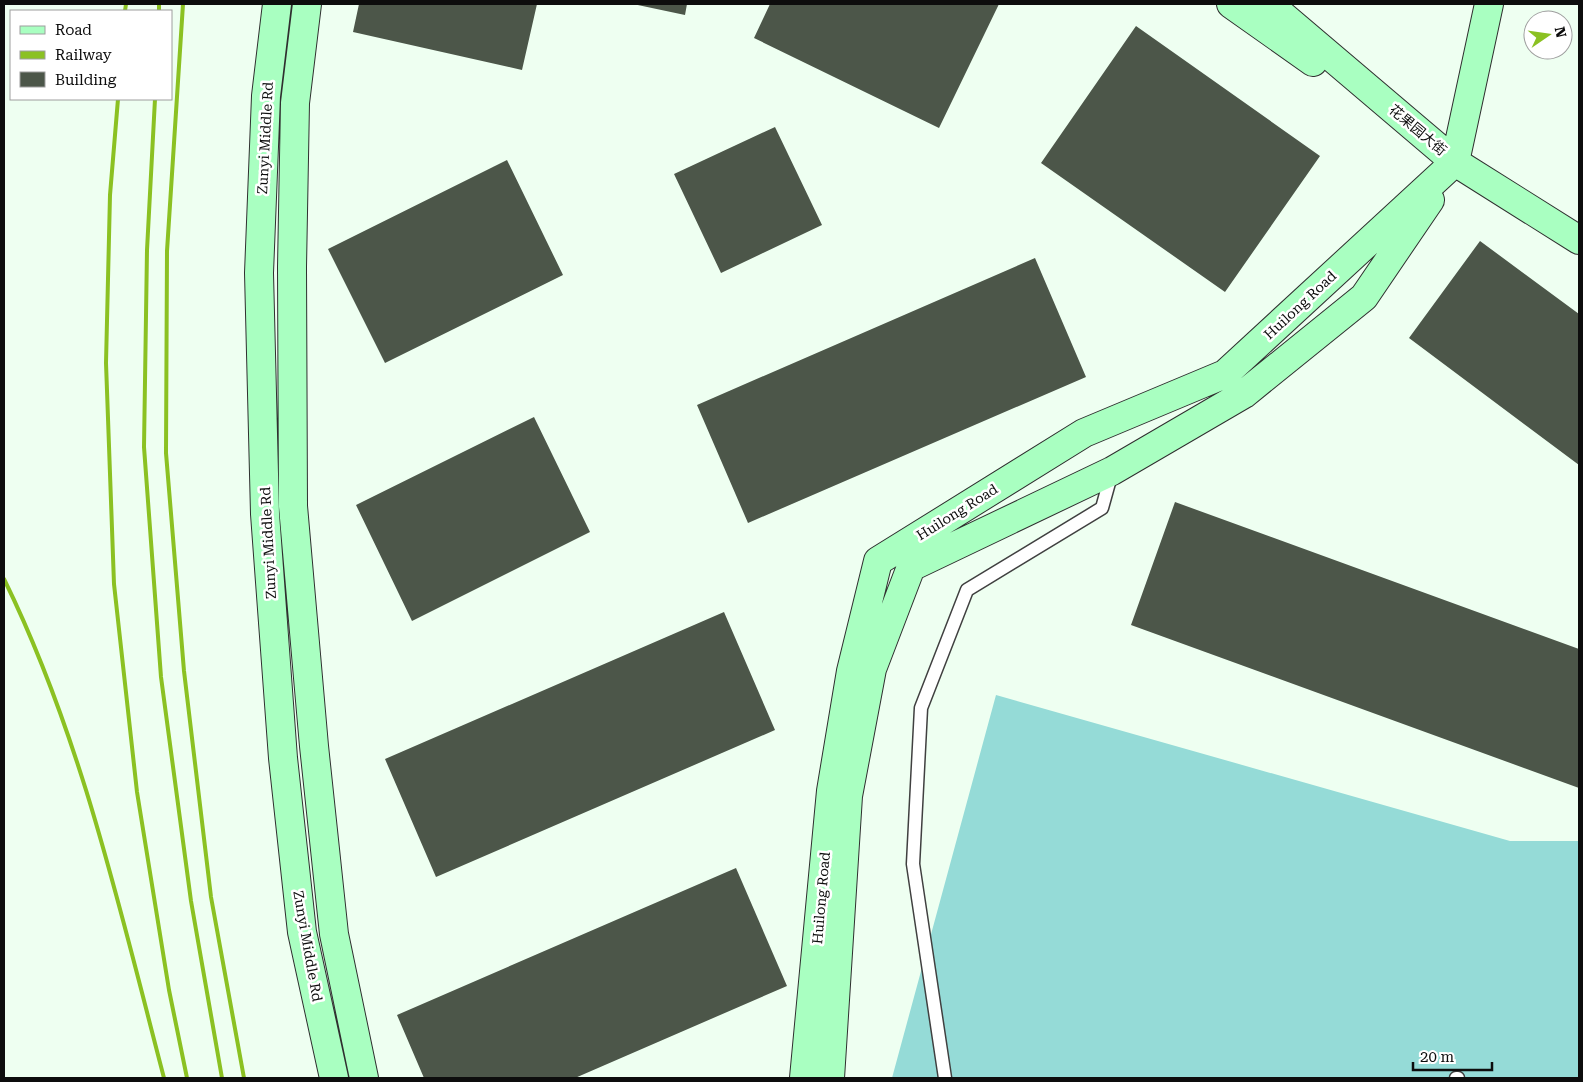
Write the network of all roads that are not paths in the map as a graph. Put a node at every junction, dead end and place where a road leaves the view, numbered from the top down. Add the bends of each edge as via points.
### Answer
1 (278, 4) edge
2 (1231, 4) edge
3 (1269, 4) edge
4 (1489, 4) edge
5 (306, 5) edge
6 (1455, 162) junction
7 (1579, 240) edge
8 (1112, 471) junction
9 (334, 1078) edge
10 (364, 1078) edge
11 (804, 1078) edge
12 (830, 1078) edge
13 (945, 1078) edge

1 - 9 street, Zunyi Middle Rd via 266,96 259,273 264,514 283,758 302,932
2 - 6 street
3 - 6 street, 花果园大街
4 - 6 street, Huilong Road
5 - 10 street, Zunyi Middle Rd via 295,104 293,506 334,934
6 - 7 street, 花果园大街
6 - 8 street, Huilong Road via 1364,297 1244,394
6 - 11 street, Huilong Road via 1225,374 1084,433 878,562 851,671 831,791
8 - 12 street, Huilong Road via 911,567 872,669 848,796
8 - 13 lane via 1102,508 967,590 921,708 914,864

